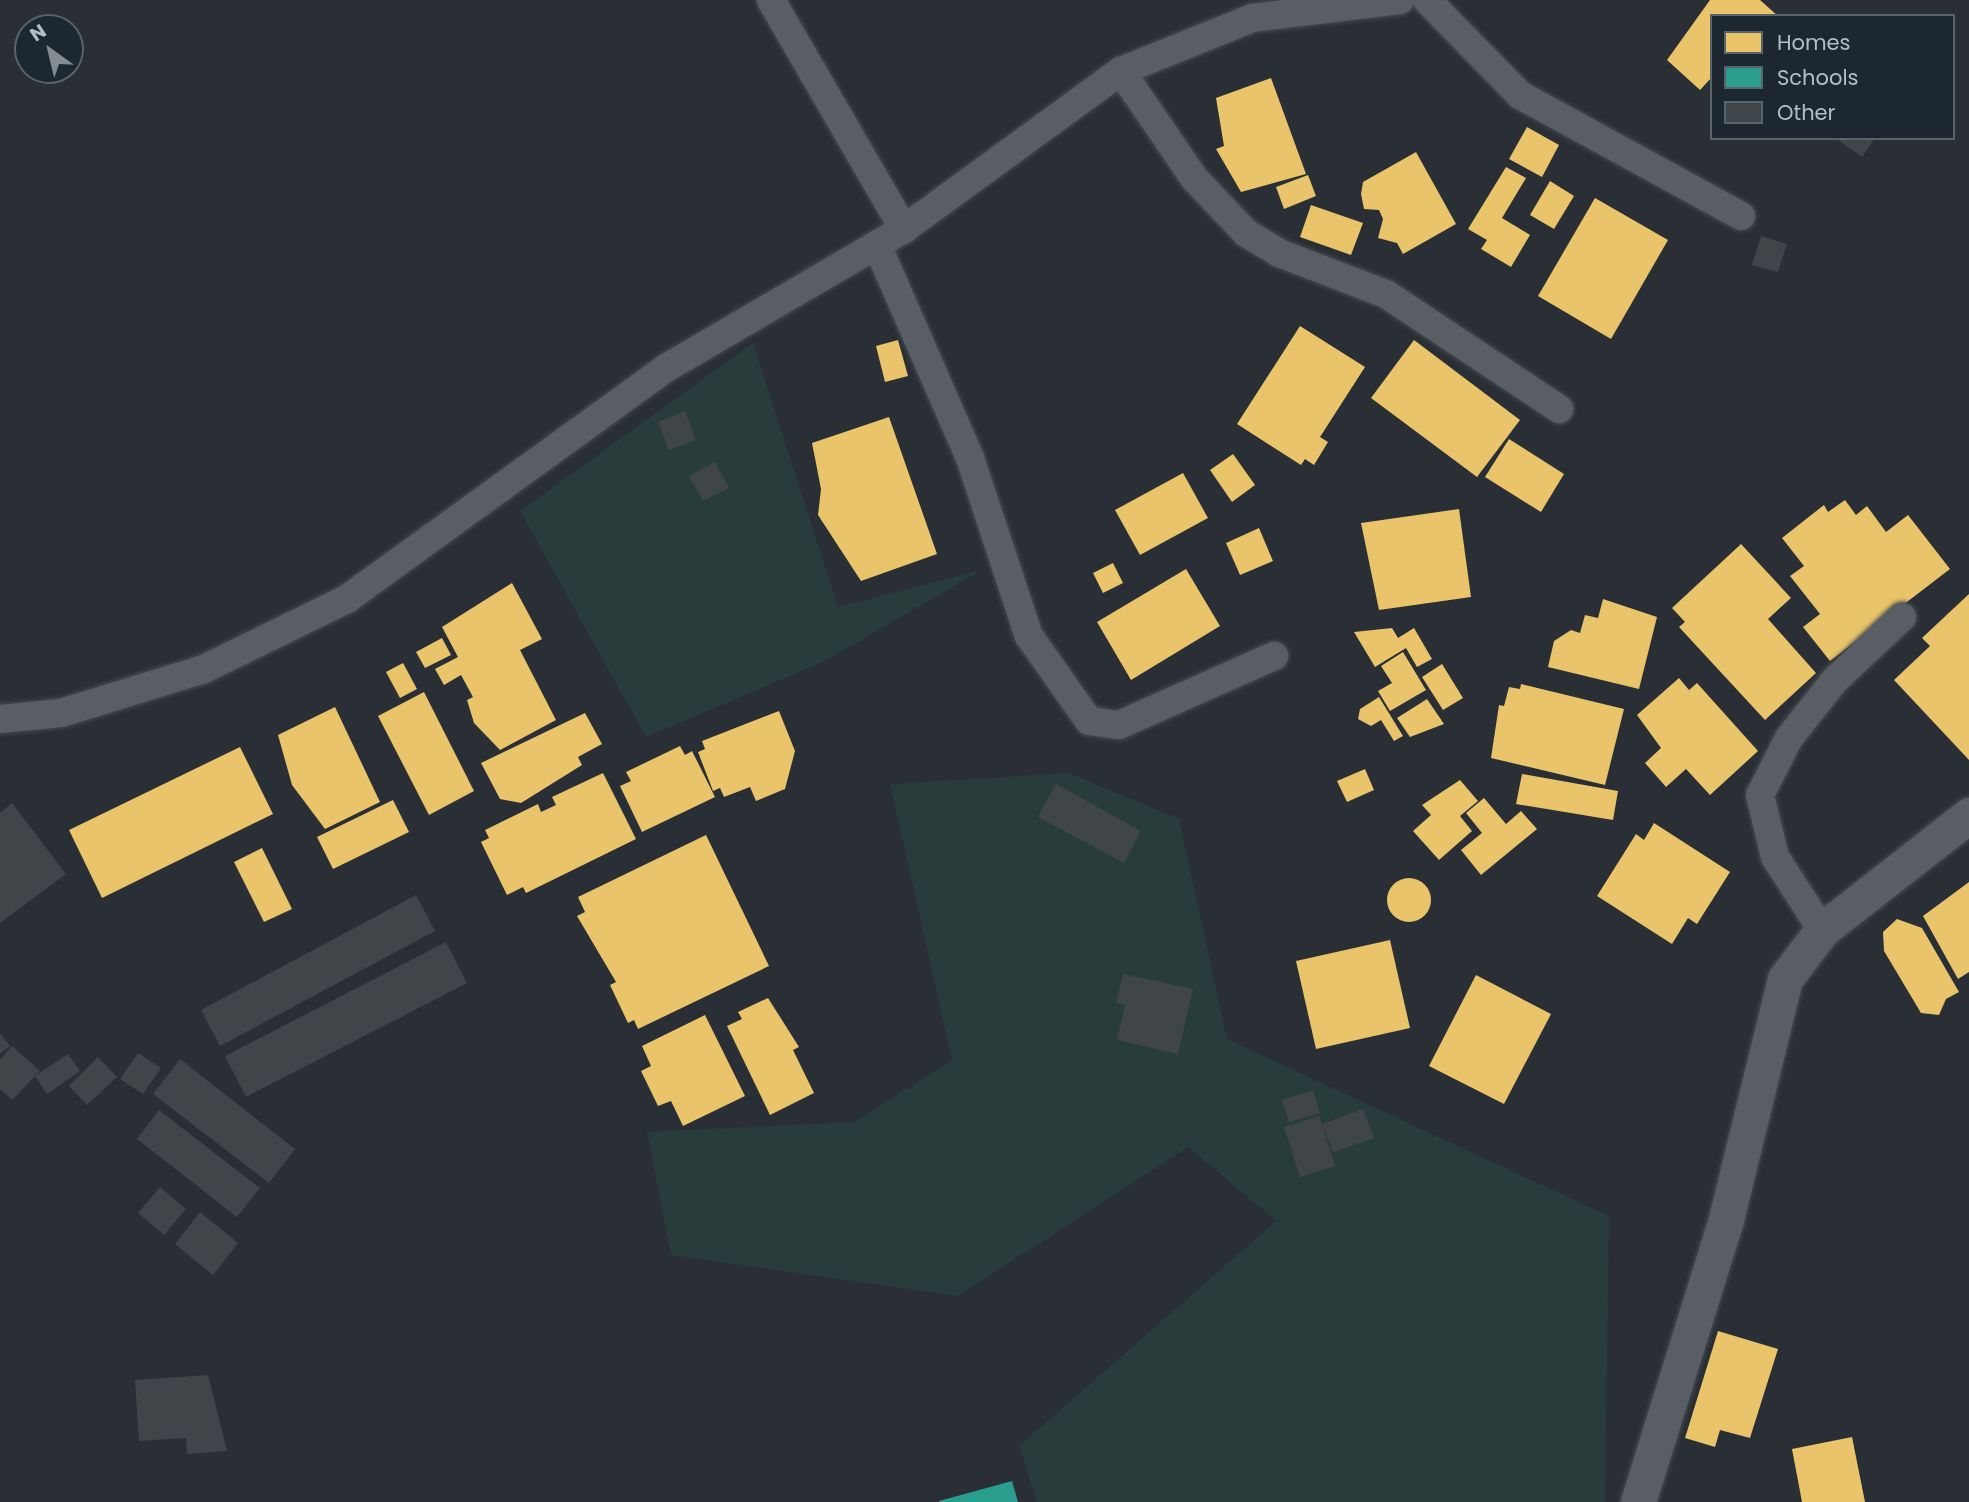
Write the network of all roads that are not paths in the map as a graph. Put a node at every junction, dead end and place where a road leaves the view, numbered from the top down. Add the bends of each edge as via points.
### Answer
1 (771, 0) edge
2 (1400, 0) edge
3 (1427, 0) edge
4 (1121, 71) junction
5 (1741, 216) dead end
6 (904, 229) junction
7 (877, 245) junction
8 (1559, 409) dead end
9 (1902, 617) dead end
10 (1274, 656) dead end
11 (0, 719) edge
12 (1969, 815) edge
13 (1822, 930) junction
14 (1638, 1502) edge

1 - 6 street
2 - 4 street via 1252,18
3 - 5 street via 1520,95
4 - 6 street
4 - 8 street via 1194,178 1246,233 1279,253 1386,294
6 - 7 street
7 - 10 street via 970,458 1029,636 1089,721 1119,725
7 - 11 street via 666,368 347,599 204,669 61,713
9 - 13 street via 1812,709 1759,795 1775,857
12 - 13 street
13 - 14 street via 1785,979 1772,1015 1726,1219

